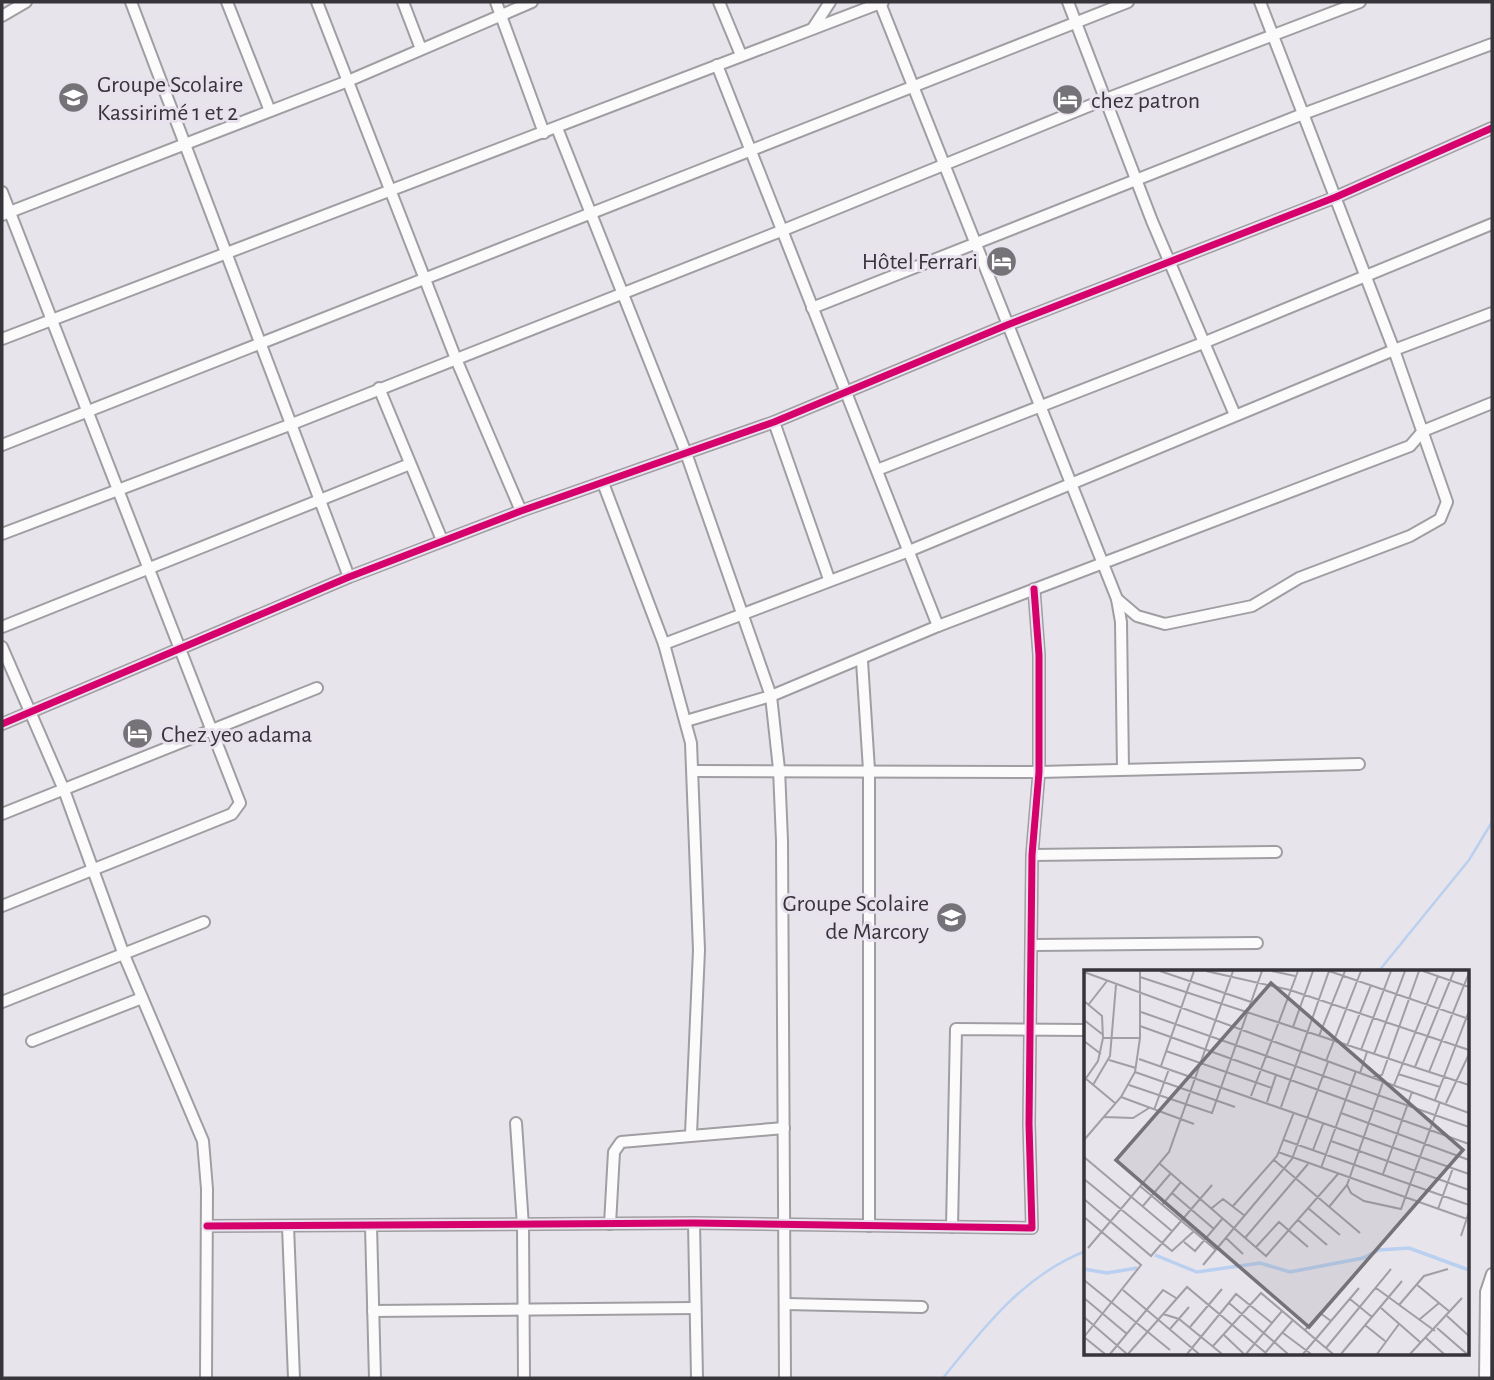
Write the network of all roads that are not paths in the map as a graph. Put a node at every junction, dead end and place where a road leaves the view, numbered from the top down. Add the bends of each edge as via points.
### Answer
1 (26, 2) edge
2 (131, 2) edge
3 (227, 2) edge
4 (317, 2) edge
5 (404, 2) edge
6 (496, 2) edge
7 (532, 2) edge
8 (719, 2) edge
9 (830, 2) edge
10 (881, 2) edge
11 (1068, 2) edge
12 (1128, 2) edge
13 (1260, 2) edge
14 (1360, 2) edge
15 (501, 14) junction
16 (2, 16) edge
17 (1075, 23) junction
18 (813, 28) junction
19 (1273, 35) junction
20 (1492, 44) edge
21 (421, 49) junction
22 (741, 55) junction
23 (717, 65) junction
24 (348, 81) junction
25 (914, 87) junction
26 (1106, 99) junction
27 (270, 111) junction
28 (1303, 114) junction
29 (557, 128) junction
30 (1492, 128) edge
31 (544, 133) junction
32 (185, 144) junction
33 (750, 152) junction
34 (946, 164) junction
35 (1136, 182) junction
36 (391, 191) junction
37 (2, 192) edge
38 (1336, 197) junction
39 (6, 213) edge
40 (593, 214) junction
41 (1492, 224) edge
42 (781, 231) junction
43 (975, 242) junction
44 (227, 253) junction
45 (1170, 262) junction
46 (1366, 277) junction
47 (425, 278) junction
48 (624, 293) junction
49 (812, 308) junction
50 (1492, 313) edge
51 (53, 320) junction
52 (1007, 325) junction
53 (2, 340) edge
54 (261, 343) junction
55 (1203, 343) junction
56 (1394, 350) junction
57 (456, 359) junction
58 (379, 388) junction
59 (845, 391) junction
60 (1492, 403) edge
61 (1040, 406) junction
62 (89, 411) junction
63 (1234, 415) junction
64 (774, 422) junction
65 (292, 424) junction
66 (1423, 431) junction
67 (2, 445) edge
68 (686, 453) junction
69 (410, 464) junction
70 (877, 470) junction
71 (603, 483) junction
72 (1072, 484) junction
73 (119, 487) junction
74 (320, 499) junction
75 (521, 511) junction
76 (2, 534) edge
77 (442, 540) junction
78 (909, 551) junction
79 (1102, 563) junction
80 (148, 566) junction
81 (349, 577) junction
82 (829, 579) junction
83 (1034, 589) junction
84 (1117, 599) junction
85 (740, 613) junction
86 (938, 626) junction
87 (2, 627) edge
88 (664, 643) junction
89 (2, 647) edge
90 (181, 649) junction
91 (862, 661) junction
92 (317, 688) dead end
93 (771, 696) junction
94 (29, 712) junction
95 (686, 721) junction
96 (2, 723) edge
97 (212, 730) junction
98 (1359, 764) dead end
99 (779, 769) junction
100 (1123, 769) junction
101 (870, 770) junction
102 (694, 771) junction
103 (1039, 772) junction
104 (64, 790) junction
105 (2, 814) edge
106 (1276, 852) dead end
107 (1032, 855) junction
108 (93, 870) junction
109 (2, 906) edge
110 (204, 922) dead end
111 (1257, 943) dead end
112 (1033, 946) junction
113 (124, 955) junction
114 (142, 998) junction
115 (2, 1002) edge
116 (1031, 1028) junction
117 (1084, 1030) edge
118 (32, 1041) dead end
119 (516, 1123) dead end
120 (784, 1128) junction
121 (691, 1134) junction
122 (694, 1223) junction
123 (610, 1224) junction
124 (786, 1224) junction
125 (207, 1226) junction
126 (288, 1226) junction
127 (371, 1226) junction
128 (523, 1226) junction
129 (869, 1226) junction
130 (952, 1227) junction
131 (1492, 1274) edge
132 (786, 1304) junction
133 (922, 1307) dead end
134 (695, 1308) junction
135 (525, 1310) junction
136 (373, 1311) junction
137 (206, 1378) edge
138 (295, 1378) edge
139 (375, 1378) edge
140 (524, 1378) edge
141 (697, 1378) edge
142 (785, 1378) edge
143 (1485, 1378) edge

1 - 16 street
2 - 32 street
3 - 27 street
4 - 24 street
5 - 21 street
6 - 15 street
7 - 15 street
8 - 22 street
9 - 18 street
10 - 18 street
10 - 25 street
11 - 17 street
12 - 17 street
13 - 19 street
14 - 19 street
15 - 21 street
15 - 31 street
17 - 25 street
17 - 26 street
18 - 22 street
19 - 26 street
19 - 28 street
20 - 28 street
21 - 24 street
22 - 23 street
23 - 29 street
23 - 33 street
24 - 27 street
24 - 36 street
25 - 33 street
25 - 34 street
26 - 34 street
26 - 35 street
27 - 32 street
28 - 35 street
28 - 38 street
29 - 31 street
29 - 40 street
30 - 38 street
31 - 36 street
32 - 39 street
32 - 44 street
33 - 40 street
33 - 42 street
34 - 42 street
34 - 43 street
35 - 43 street
35 - 45 street
36 - 44 street
36 - 47 street
37 - 39 street
38 - 45 street
38 - 46 street
39 - 51 street
40 - 47 street
40 - 48 street
41 - 46 street
42 - 48 street
42 - 49 street
43 - 49 street
43 - 52 street
44 - 51 street
44 - 54 street
45 - 52 street
45 - 55 street
46 - 55 street
46 - 56 street
47 - 54 street
47 - 57 street
48 - 57 street
48 - 68 street
49 - 59 street
50 - 56 street
51 - 53 street
51 - 62 street
52 - 59 street
52 - 61 street
54 - 62 street
54 - 65 street
55 - 61 street
55 - 63 street
56 - 63 street
56 - 66 street
57 - 58 street
57 - 75 street
58 - 65 street
58 - 69 street
59 - 64 street
59 - 70 street
60 - 66 street
61 - 70 street
61 - 72 street
62 - 67 street
62 - 73 street
63 - 72 street
64 - 68 street
64 - 82 street
65 - 73 street
65 - 74 street
66 - 79 street via 1410,446
66 - 84 street via 1447,502 1440,519 1410,536 1300,578 1252,606 1165,624 1137,616
68 - 71 street
68 - 85 street
69 - 74 street
69 - 77 street
70 - 78 street
71 - 75 street
71 - 88 street
72 - 78 street
72 - 79 street
73 - 76 street
73 - 80 street
74 - 80 street
74 - 81 street
75 - 77 street
77 - 81 street
78 - 82 street
78 - 86 street
79 - 83 street
79 - 84 street
80 - 87 street
80 - 90 street
81 - 90 street
82 - 85 street
83 - 86 street
83 - 103 street
84 - 100 street
85 - 88 street
85 - 93 street
86 - 91 street
88 - 95 street
89 - 94 street
90 - 94 street
90 - 97 street
91 - 93 street
91 - 101 street
92 - 97 street
93 - 95 street
93 - 99 street
94 - 96 street
94 - 104 street
95 - 102 street
97 - 104 street
97 - 108 street via 240,803 238,809
98 - 100 street
99 - 101 street
99 - 102 street
99 - 120 street
100 - 103 street
101 - 103 street
101 - 129 street
102 - 121 street via 699,950
103 - 107 street
104 - 105 street
104 - 108 street
106 - 107 street
107 - 112 street
108 - 109 street
108 - 113 street
110 - 113 street
111 - 112 street
112 - 116 street
113 - 114 street
113 - 115 street
114 - 118 street
114 - 125 street via 203,1141
116 - 117 street
116 - 130 street via 956,1029
116 - 130 street via 1032,1228
119 - 128 street
120 - 121 street
120 - 124 street
121 - 123 street via 621,1142 614,1152
122 - 123 street
122 - 124 street
122 - 134 street
123 - 128 street
124 - 129 street
124 - 132 street
125 - 126 street
125 - 137 street
126 - 127 street
126 - 138 street
127 - 128 street
127 - 136 street
128 - 135 street
129 - 130 street
131 - 143 street via 1486,1292
132 - 133 street
132 - 142 street
134 - 135 street
134 - 141 street
135 - 136 street
135 - 140 street
136 - 139 street

